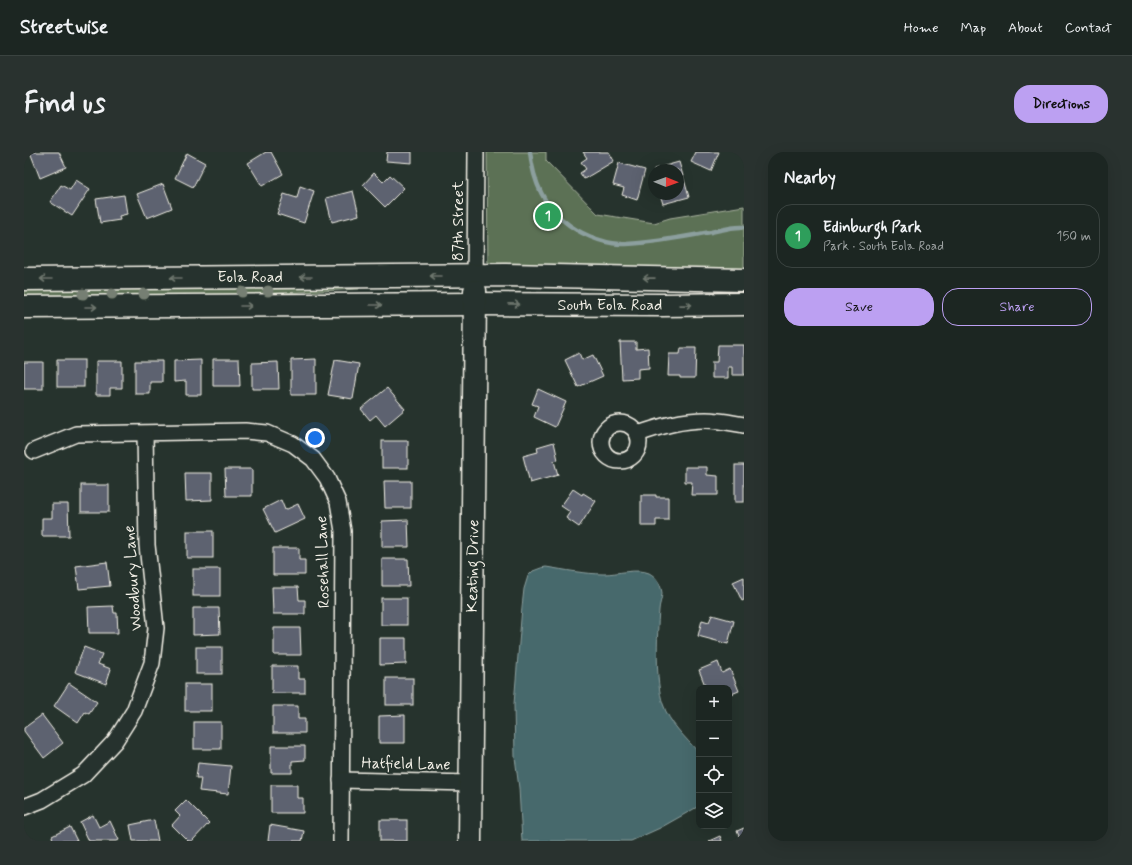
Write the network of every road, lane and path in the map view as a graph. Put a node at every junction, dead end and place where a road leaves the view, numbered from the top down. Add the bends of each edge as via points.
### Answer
1 (476, 152) edge
2 (24, 279) edge
3 (744, 280) edge
4 (475, 290) junction
5 (744, 304) edge
6 (24, 307) edge
7 (744, 425) edge
8 (145, 434) junction
9 (638, 434) dead end
10 (34, 451) dead end
11 (341, 780) junction
12 (470, 783) junction
13 (24, 807) edge
14 (341, 841) edge
15 (470, 841) edge

1 - 4 street, 87th Street
4 -> 2 street, Eola Road
3 -> 4 street, South Eola Road
4 -> 5 street, South Eola Road via 647,305
6 -> 4 street, Eola Road
4 - 12 street, Keating Drive
7 - 9 street via 708,420 686,421
8 - 10 street, Rosehall Lane via 76,434
8 - 11 street, Rosehall Lane via 245,431 267,433 293,444 313,459 327,478 338,502 343,531
8 - 13 street, Woodbury Lane via 147,545 156,628 152,662 134,711 115,741 83,775 42,800
11 - 12 street, Hatfield Lane
11 - 14 street, Rosehall Lane
12 - 15 street, Keating Drive

